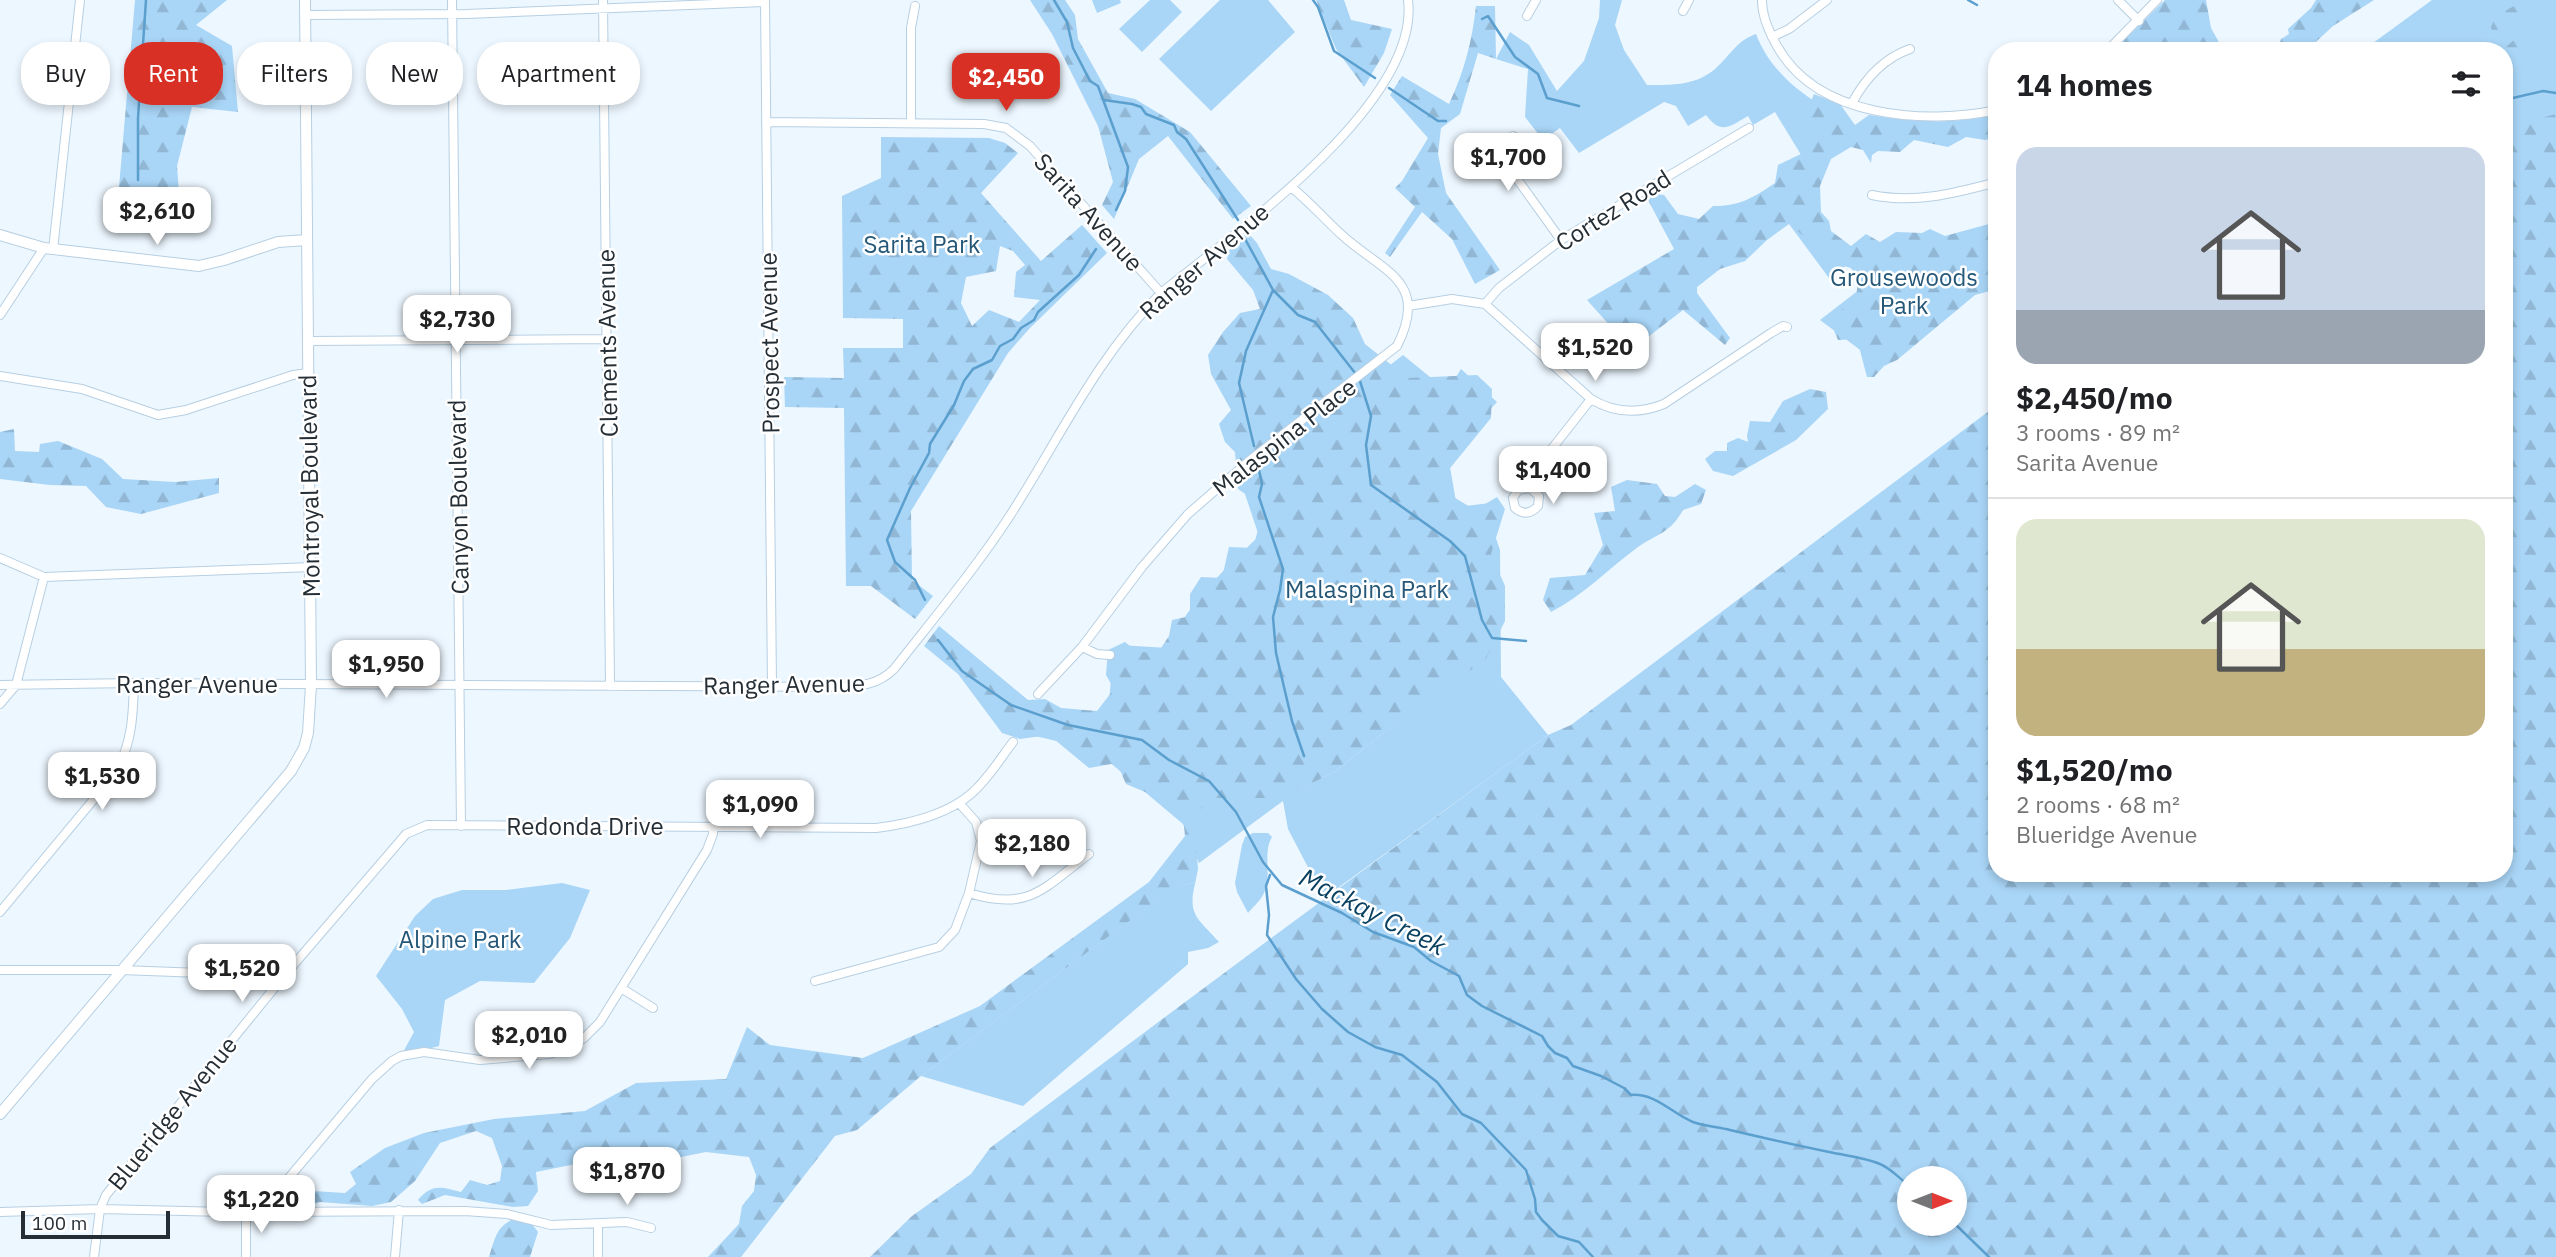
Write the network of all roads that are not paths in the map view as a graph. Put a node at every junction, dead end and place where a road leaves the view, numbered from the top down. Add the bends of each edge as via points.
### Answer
1 (80, 0) edge
2 (305, 0) edge
3 (452, 0) edge
4 (1408, 0) edge
5 (1536, 0) edge
6 (1689, 0) edge
7 (1762, 0) edge
8 (1827, 0) edge
9 (2118, 0) edge
10 (2157, 0) edge
11 (765, 1) edge
12 (604, 5) edge
13 (915, 6) dead end
14 (1683, 11) dead end
15 (453, 13) junction
16 (305, 15) junction
17 (1527, 16) dead end
18 (2139, 21) junction
19 (1772, 37) junction
20 (2117, 42) edge
21 (1910, 49) dead end
22 (1852, 103) junction
23 (1988, 111) edge
24 (766, 122) junction
25 (911, 123) junction
26 (1749, 128) dead end
27 (1513, 136) dead end
28 (1988, 184) edge
29 (1292, 187) junction
30 (1872, 195) dead end
31 (0, 236) edge
32 (307, 240) junction
33 (1560, 240) junction
34 (49, 249) junction
35 (1161, 293) junction
36 (1485, 304) junction
37 (1408, 306) junction
38 (0, 316) edge
39 (1787, 327) dead end
40 (607, 339) junction
41 (308, 341) junction
42 (456, 341) junction
43 (308, 373) junction
44 (0, 376) edge
45 (1591, 399) junction
46 (1530, 488) dead end
47 (0, 558) edge
48 (311, 567) junction
49 (44, 577) junction
50 (1082, 647) junction
51 (1110, 655) dead end
52 (134, 683) junction
53 (0, 685) edge
54 (16, 685) junction
55 (311, 685) junction
56 (460, 686) junction
57 (610, 686) junction
58 (772, 686) junction
59 (1038, 694) dead end
60 (0, 704) edge
61 (1013, 742) dead end
62 (959, 803) junction
63 (461, 826) junction
64 (713, 826) junction
65 (1089, 854) dead end
66 (969, 893) junction
67 (0, 912) edge
68 (0, 970) edge
69 (121, 970) junction
70 (284, 976) junction
71 (815, 981) dead end
72 (621, 988) junction
73 (653, 1008) dead end
74 (0, 1114) edge
75 (100, 1209) junction
76 (258, 1210) junction
77 (399, 1210) junction
78 (0, 1212) edge
79 (246, 1212) junction
80 (598, 1224) junction
81 (652, 1228) dead end
82 (94, 1257) edge
83 (246, 1257) edge
84 (395, 1257) edge
85 (598, 1257) edge

1 - 34 street
2 - 16 street, Montroyal Boulevard
3 - 15 street, Canyon Boulevard
4 - 29 street, Ranger Avenue via 1407,27 1396,60 1353,127
5 - 17 street
6 - 14 street
7 - 19 street
8 - 19 street
9 - 18 street
10 - 18 street
11 - 12 street
11 - 24 street, Prospect Avenue
12 - 15 street
12 - 40 street, Clements Avenue
13 - 25 street
15 - 16 street
15 - 42 street, Canyon Boulevard
16 - 32 street, Montroyal Boulevard
18 - 20 street
19 - 22 street via 1801,76
21 - 22 street via 1879,67
22 - 23 street via 1918,118
24 - 25 street, Sarita Avenue
24 - 58 street, Prospect Avenue
25 - 35 street, Sarita Avenue via 984,124 1016,133
26 - 33 street, Cortez Road
27 - 33 street via 1508,149 1512,172
28 - 30 street via 1923,198
29 - 35 street, Ranger Avenue
29 - 37 street via 1343,236 1395,275
31 - 34 street
32 - 34 street via 278,242 199,266
32 - 41 street, Montroyal Boulevard
33 - 36 street, Cortez Road
34 - 38 street
35 - 58 street, Ranger Avenue via 1098,371 978,562 894,668 880,680 862,686
36 - 37 street via 1452,299
36 - 45 street
37 - 50 street, Malaspina Place via 1405,332 1397,346 1188,514
39 - 45 street via 1652,409 1614,410
40 - 42 street
40 - 57 street, Clements Avenue
41 - 42 street
41 - 43 street, Montroyal Boulevard
42 - 56 street, Canyon Boulevard
43 - 44 street via 158,415 82,389
43 - 48 street, Montroyal Boulevard
45 - 46 street via 1547,455
47 - 49 street
48 - 49 street
48 - 55 street, Montroyal Boulevard
49 - 54 street
50 - 51 street
50 - 59 street, Malaspina Place
52 - 54 street, Ranger Avenue
52 - 55 street, Ranger Avenue
52 - 67 street via 132,729 124,758
53 - 54 street, Ranger Avenue
54 - 60 street
55 - 56 street, Ranger Avenue
55 - 69 street, Montroyal Boulevard via 308,733 295,764
56 - 57 street, Ranger Avenue
56 - 63 street, Canyon Boulevard
57 - 58 street, Ranger Avenue
61 - 62 street, Redonda Drive
62 - 64 street, Redonda Drive via 918,821 876,828
62 - 66 street via 976,822 982,841
63 - 64 street, Redonda Drive
63 - 70 street, Blueridge Avenue via 427,825 406,834
64 - 72 street via 707,850
65 - 66 street via 1033,895 1008,901
66 - 71 street via 955,930 939,947
68 - 69 street
69 - 70 street
69 - 74 street, Montroyal Boulevard
70 - 75 street, Blueridge Avenue via 106,1195
72 - 73 street
72 - 76 street via 584,1038 550,1054 480,1060 424,1052 392,1061
75 - 78 street
75 - 79 street
75 - 82 street, Blueridge Avenue
76 - 77 street
76 - 79 street
77 - 80 street via 493,1212 551,1225
77 - 84 street
79 - 83 street
80 - 81 street via 636,1222
80 - 85 street

